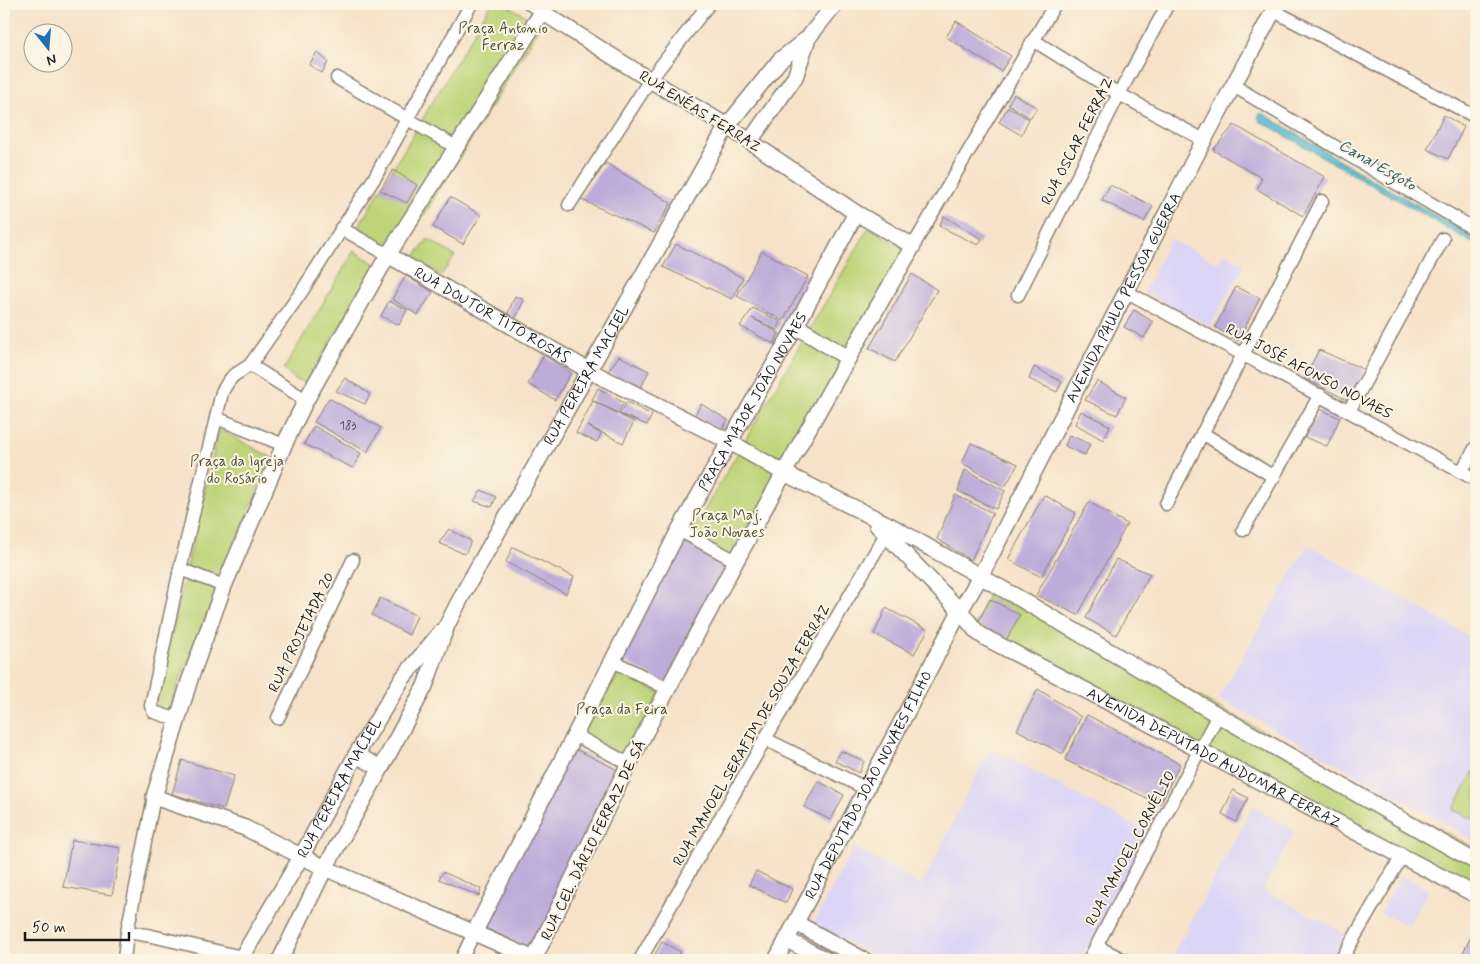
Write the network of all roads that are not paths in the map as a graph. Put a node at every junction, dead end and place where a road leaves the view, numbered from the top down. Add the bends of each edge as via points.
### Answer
1 (471, 4) edge
2 (530, 4) edge
3 (708, 4) edge
4 (835, 4) edge
5 (1055, 4) edge
6 (1168, 4) edge
7 (1276, 7) edge
8 (546, 8) edge
9 (808, 38) junction
10 (1033, 40) junction
11 (337, 78) dead end
12 (650, 80) junction
13 (1234, 86) junction
14 (1119, 94) junction
15 (406, 117) junction
16 (1476, 117) edge
17 (727, 126) junction
18 (1204, 140) junction
19 (750, 141) junction
20 (456, 147) junction
21 (1322, 201) dead end
22 (568, 205) dead end
23 (856, 213) junction
24 (342, 228) junction
25 (1476, 230) edge
26 (1443, 239) dead end
27 (913, 246) junction
28 (388, 255) junction
29 (1127, 292) junction
30 (1018, 295) dead end
31 (796, 326) junction
32 (1243, 355) junction
33 (848, 358) junction
34 (250, 365) junction
35 (588, 370) junction
36 (1320, 395) junction
37 (306, 400) junction
38 (1349, 411) junction
39 (216, 418) junction
40 (1202, 433) junction
41 (730, 442) junction
42 (284, 445) junction
43 (1476, 447) edge
44 (1461, 472) junction
45 (784, 473) junction
46 (1274, 477) junction
47 (1476, 480) edge
48 (1166, 504) dead end
49 (679, 530) junction
50 (889, 530) junction
51 (1243, 530) dead end
52 (353, 560) dead end
53 (736, 562) junction
54 (180, 569) junction
55 (980, 577) junction
56 (224, 586) junction
57 (970, 594) joint
58 (960, 611) junction
59 (447, 625) junction
60 (613, 661) junction
61 (668, 689) junction
62 (1218, 715) junction
63 (278, 718) dead end
64 (178, 720) junction
65 (575, 735) junction
66 (765, 739) junction
67 (1200, 751) junction
68 (356, 754) junction
69 (629, 764) junction
70 (381, 768) junction
71 (867, 789) junction
72 (154, 797) junction
73 (1402, 856) junction
74 (301, 857) junction
75 (1476, 862) edge
76 (324, 868) junction
77 (1476, 895) edge
78 (796, 923) junction
79 (127, 932) junction
80 (474, 933) junction
81 (787, 940) junction
82 (1096, 946) junction
83 (245, 959) edge
84 (124, 960) edge
85 (280, 960) edge
86 (461, 960) edge
87 (535, 960) edge
88 (640, 960) edge
89 (776, 960) edge
90 (826, 960) edge
91 (864, 960) edge
92 (1089, 960) edge
93 (1124, 960) edge
94 (1341, 960) edge

1 - 15 street
2 - 8 street
3 - 12 street
4 - 9 street
5 - 10 street
6 - 14 street, RUA OSCAR FERRAZ
7 - 13 street, AVENIDA PAULO PESSOA GUERRA
7 - 16 street
8 - 12 street, RUA ENÉAS FERRAZ
8 - 20 street
9 - 17 street, RUA PEREIRA MACIEL via 780,60
9 - 19 street via 795,77
10 - 14 street
10 - 27 street
11 - 15 street
12 - 17 street, RUA ENÉAS FERRAZ
12 - 22 street
13 - 18 street, AVENIDA PAULO PESSOA GUERRA
13 - 25 street
14 - 18 street
14 - 30 street, RUA OSCAR FERRAZ
15 - 20 street
15 - 24 street
17 - 19 street, RUA ENÉAS FERRAZ
17 - 35 street, RUA PEREIRA MACIEL
18 - 29 street, AVENIDA PAULO PESSOA GUERRA
19 - 23 street, RUA ENÉAS FERRAZ
20 - 28 street
21 - 32 street
23 - 27 street, RUA ENÉAS FERRAZ
23 - 31 street, PRAÇA MAJOR JOÃO NOVAES
24 - 28 street
24 - 34 street
26 - 38 street
27 - 33 street
28 - 35 street, RUA DOUTOR TITO ROSAS
28 - 37 street
29 - 32 street, RUA JOSÉ AFONSO NOVAES
29 - 55 street, AVENIDA PAULO PESSOA GUERRA
31 - 33 street
31 - 41 street, PRAÇA MAJOR JOÃO NOVAES
32 - 36 street, RUA JOSÉ AFONSO NOVAES
32 - 40 street
33 - 45 street
34 - 37 street
34 - 39 street via 228,382 222,392
35 - 41 street, RUA DOUTOR TITO ROSAS
35 - 59 street, RUA PEREIRA MACIEL
36 - 38 street, RUA JOSÉ AFONSO NOVAES
36 - 46 street
37 - 42 street
38 - 44 street, RUA JOSÉ AFONSO NOVAES
39 - 42 street
39 - 54 street
40 - 46 street
40 - 48 street
41 - 45 street, RUA DOUTOR TITO ROSAS
41 - 49 street, PRAÇA MAJOR JOÃO NOVAES
42 - 56 street
43 - 44 street
44 - 47 street, RUA JOSÉ AFONSO NOVAES
45 - 50 street, RUA DOUTOR TITO ROSAS via 867,514
45 - 53 street
46 - 51 street
49 - 53 street
49 - 60 street
50 - 55 street, RUA DOUTOR TITO ROSAS
50 - 58 street, AVENIDA DEPUTADO AUDOMAR FERRAZ
50 - 66 street, RUA MANOEL SERAFIM DE SOUZA FERRAZ
52 - 63 street, RUA PROJETADA 20
53 - 61 street, RUA CEL. DÁRIO FERRAZ DE SÁ
54 - 56 street
54 - 64 street via 151,706 154,712
55 - 57 street, AVENIDA PAULO PESSOA GUERRA
55 - 62 street
56 - 64 street
57 - 58 street, RUA DEPUTADO JOÃO NOVAES FILHO
58 - 67 street, AVENIDA DEPUTADO AUDOMAR FERRAZ via 984,637
58 - 71 street, RUA DEPUTADO JOÃO NOVAES FILHO
59 - 68 street, RUA PEREIRA MACIEL via 402,678
59 - 70 street, RUA PEREIRA MACIEL via 424,686
60 - 61 street
60 - 65 street
61 - 69 street, RUA CEL. DÁRIO FERRAZ DE SÁ
62 - 67 street, RUA MANOEL CORNÉLIO
62 - 75 street
64 - 72 street
65 - 69 street
65 - 80 street
66 - 71 street
66 - 88 street, RUA MANOEL SERAFIM DE SOUZA FERRAZ
67 - 73 street, AVENIDA DEPUTADO AUDOMAR FERRAZ
67 - 82 street, RUA MANOEL CORNÉLIO
68 - 70 street
68 - 74 street, RUA PEREIRA MACIEL
69 - 87 street, RUA CEL. DÁRIO FERRAZ DE SÁ
70 - 76 street, RUA PEREIRA MACIEL
71 - 78 street, RUA DEPUTADO JOÃO NOVAES FILHO
72 - 74 street via 246,828
72 - 79 street
73 - 77 street, AVENIDA DEPUTADO AUDOMAR FERRAZ
73 - 94 street
74 - 76 street
74 - 83 street, RUA PEREIRA MACIEL
76 - 80 street
76 - 85 street, RUA PEREIRA MACIEL
78 - 81 street, RUA DEPUTADO JOÃO NOVAES FILHO
78 - 91 street
79 - 83 street
79 - 84 street
80 - 86 street
80 - 87 street
81 - 89 street, RUA DEPUTADO JOÃO NOVAES FILHO
81 - 90 street
82 - 92 street, RUA MANOEL CORNÉLIO
82 - 93 street

